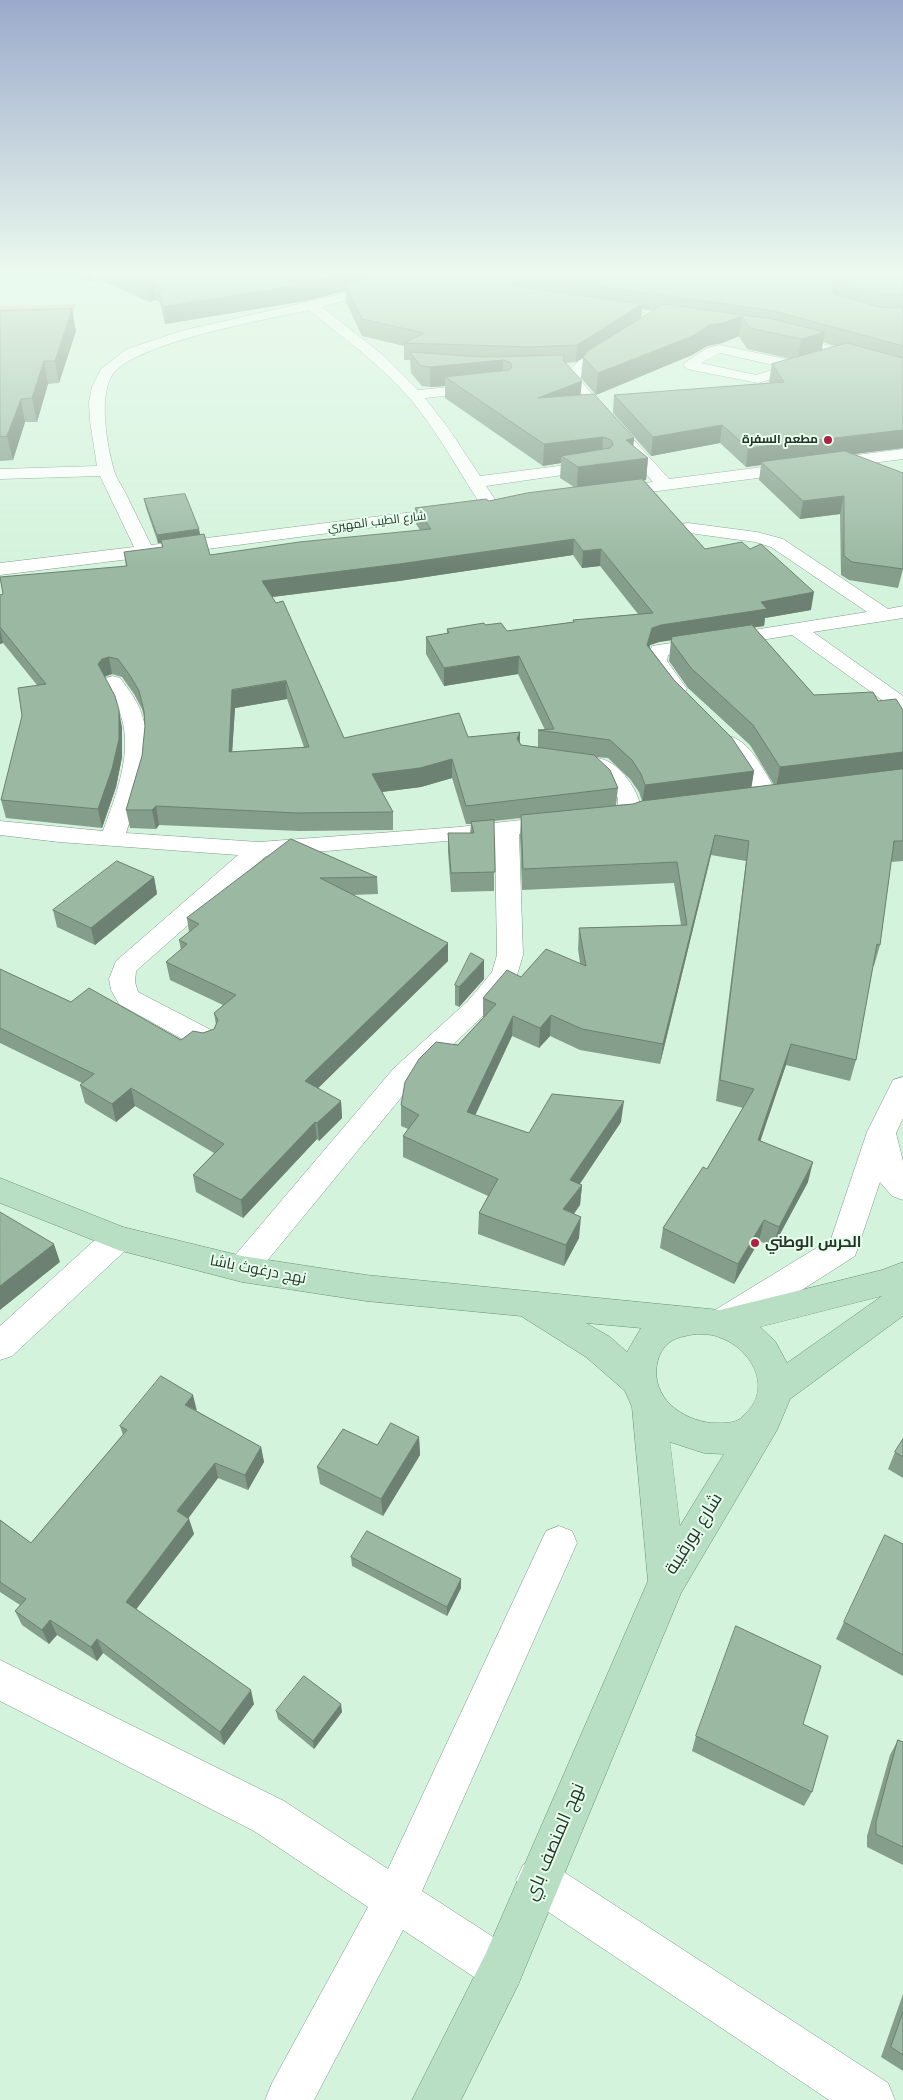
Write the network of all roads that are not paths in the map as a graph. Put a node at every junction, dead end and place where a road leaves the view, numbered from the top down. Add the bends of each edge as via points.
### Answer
1 (106, 373) edge
2 (394, 373) edge
3 (569, 373) edge
4 (572, 373) edge
5 (726, 373) edge
6 (778, 373) edge
7 (552, 381) edge
8 (493, 387) edge
9 (415, 395) junction
10 (903, 454) edge
11 (602, 465) edge
12 (106, 471) junction
13 (0, 474) edge
14 (475, 482) junction
15 (666, 485) junction
16 (594, 494) edge
17 (509, 505) edge
18 (490, 507) junction
19 (688, 528) edge
20 (146, 552) junction
21 (0, 569) edge
22 (894, 613) edge
23 (795, 628) junction
24 (113, 682) dead end
25 (693, 706) edge
26 (903, 706) edge
27 (720, 732) edge
28 (557, 759) edge
29 (768, 796) edge
30 (630, 814) edge
31 (572, 821) edge
32 (0, 828) edge
33 (506, 828) junction
34 (112, 838) junction
35 (258, 849) junction
36 (205, 1039) edge
37 (903, 1087) edge
38 (882, 1132) junction
39 (903, 1188) edge
40 (0, 1190) edge
41 (118, 1238) junction
42 (242, 1269) junction
43 (899, 1291) edge
44 (527, 1304) junction
45 (709, 1322) junction
46 (0, 1346) edge
47 (644, 1395) junction
48 (771, 1405) junction
49 (559, 1543) dead end
50 (666, 1581) junction
51 (0, 1680) edge
52 (538, 1880) junction
53 (396, 1899) junction
54 (502, 1969) junction
55 (289, 2100) edge
56 (436, 2100) edge
57 (871, 2100) edge

1 - 12 street via 97,402
2 - 9 street
3 - 7 street
4 - 15 street
5 - 6 street via 756,379
8 - 9 street
9 - 14 street via 454,447
10 - 15 street
11 - 14 street
12 - 13 street
12 - 20 street
14 - 18 street
15 - 16 street
17 - 18 street, شارع الطيب المهيري
18 - 20 street, شارع الطيب المهيري
19 - 22 street via 757,537 777,543
20 - 21 street, شارع الطيب المهيري
22 - 23 street
23 - 25 street via 659,650 657,661
23 - 26 street
24 - 34 street via 130,711 135,737 130,776
27 - 29 street via 740,751
28 - 30 street via 599,765 608,770 629,798
31 - 33 street
32 - 34 street
33 - 35 street
33 - 42 street via 510,955 504,975 477,1008 404,1075
34 - 35 street
35 - 36 street via 125,967 121,975 128,998
37 - 38 street
38 - 39 street via 891,1174
38 - 45 street via 844,1247
40 - 41 main road, نهج درغوث باشا
41 - 42 main road, نهج درغوث باشا
41 - 46 street
42 - 44 main road, نهج درغوث باشا via 366,1288
43 - 45 main road, شارع بورقيبة
43 - 48 main road, شارع بورقيبة
44 - 45 main road, نهج درغوث باشا
44 - 47 main road, نهج درغوث باشا via 598,1347
45 - 47 main road via 675,1324 658,1333 645,1347 639,1364
45 - 48 main road via 740,1332 768,1357 775,1374
47 - 48 main road via 665,1422 684,1433 707,1439 729,1438 750,1431
47 - 50 main road, شارع بورقيبة
48 - 50 main road, شارع بورقيبة
49 - 53 street
50 - 52 main road, نهج المنصف باي
51 - 53 street via 268,1816
52 - 54 main road, نهج المنصف باي
52 - 57 street
53 - 54 street
53 - 55 street
54 - 56 main road, نهج المنصف باي

